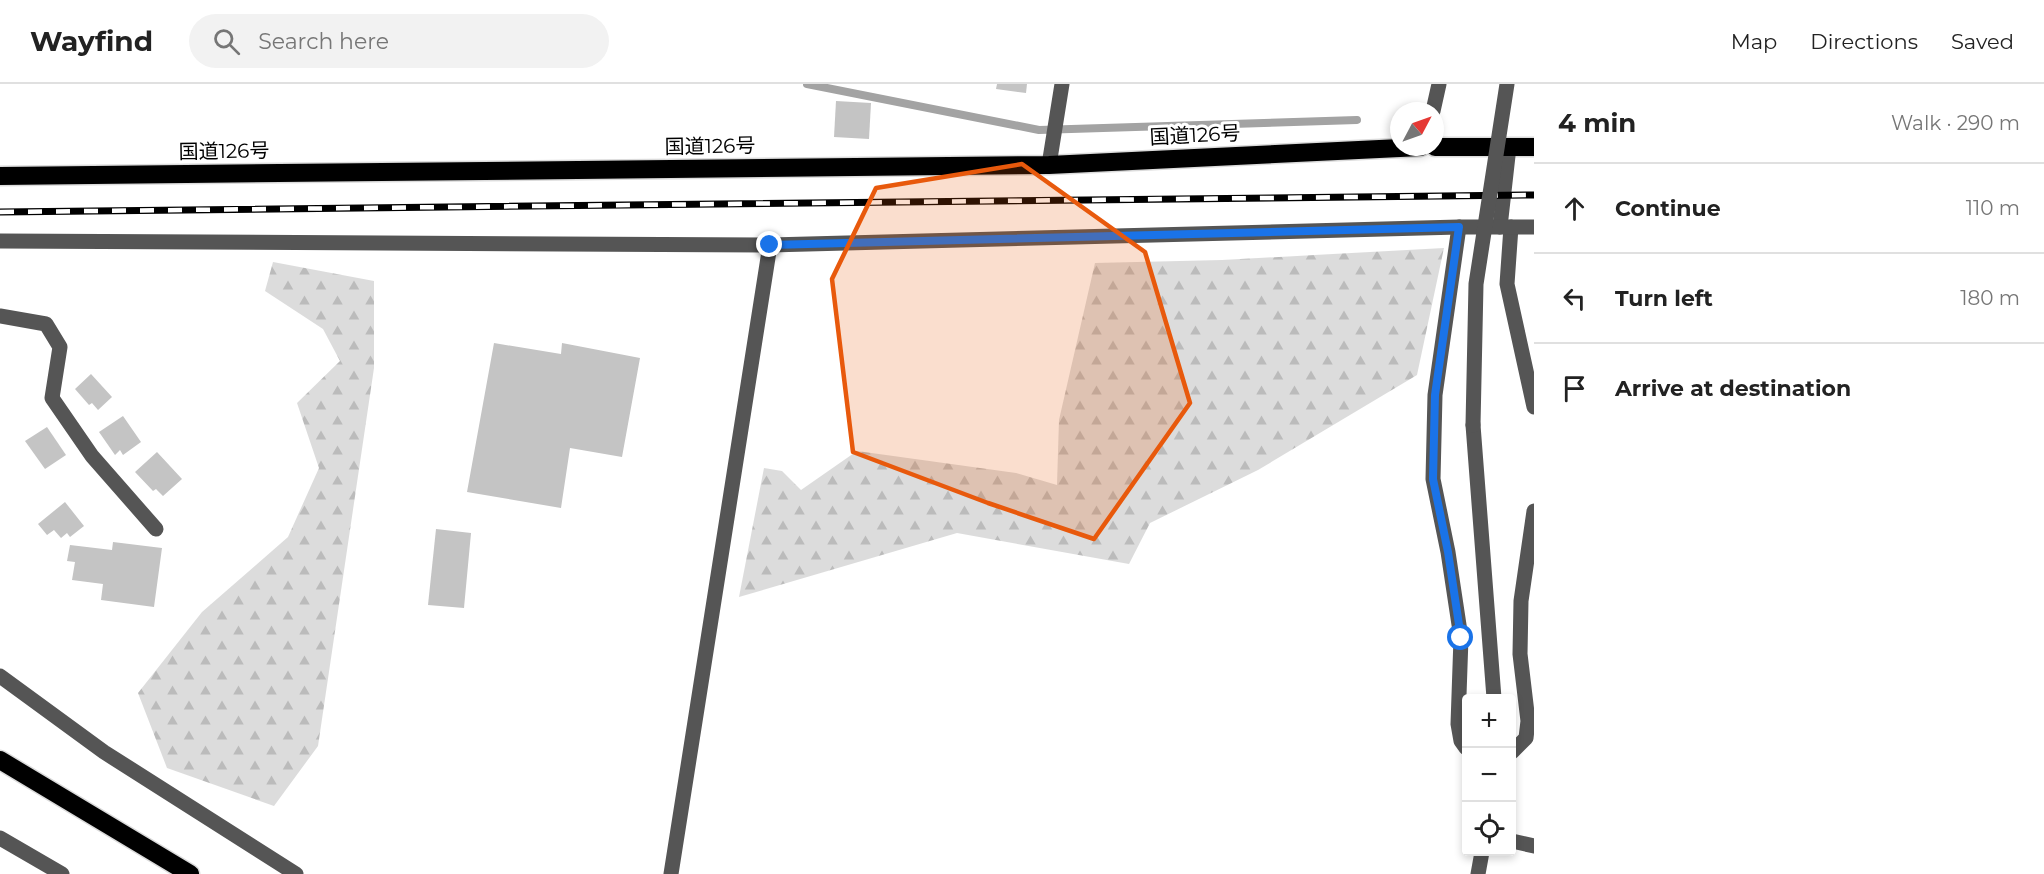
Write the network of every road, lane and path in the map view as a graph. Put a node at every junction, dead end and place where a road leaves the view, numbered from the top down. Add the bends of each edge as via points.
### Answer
1 (1062, 84) edge
2 (1439, 84) edge
3 (1508, 84) edge
4 (1435, 102) edge
5 (1444, 147) edge
6 (1509, 147) junction
7 (1534, 147) edge
8 (1390, 148) edge
9 (1049, 165) junction
10 (0, 176) edge
11 (1459, 227) junction
12 (1505, 227) junction
13 (1534, 227) edge
14 (0, 241) edge
15 (770, 245) junction
16 (0, 316) edge
17 (1534, 407) edge
18 (1534, 511) edge
19 (156, 529) dead end
20 (0, 676) edge
21 (1494, 694) edge
22 (1462, 742) edge
23 (1516, 748) edge
24 (0, 760) edge
25 (0, 838) edge
26 (1516, 843) edge
27 (1534, 846) edge
28 (1481, 856) edge
29 (62, 874) edge
30 (190, 874) edge
31 (296, 874) edge
32 (671, 874) edge
33 (1478, 874) edge

1 - 9 street
2 - 4 street
3 - 21 street, bridge via 1476,284 1473,425
5 - 6 highway
6 - 7 highway
6 - 12 street
8 - 9 highway, 国道126号
9 - 10 highway, 国道126号
11 - 12 street
11 - 15 street
11 - 22 street via 1435,395 1433,479 1461,638 1458,724
12 - 13 street
12 - 17 street via 1508,284
14 - 15 street
15 - 32 street
16 - 19 street via 46,324 60,347 52,398 92,456
18 - 23 street via 1521,601 1520,654 1528,721 1526,738
20 - 31 street via 104,752
24 - 30 highway
25 - 29 street
26 - 27 street
28 - 33 street

